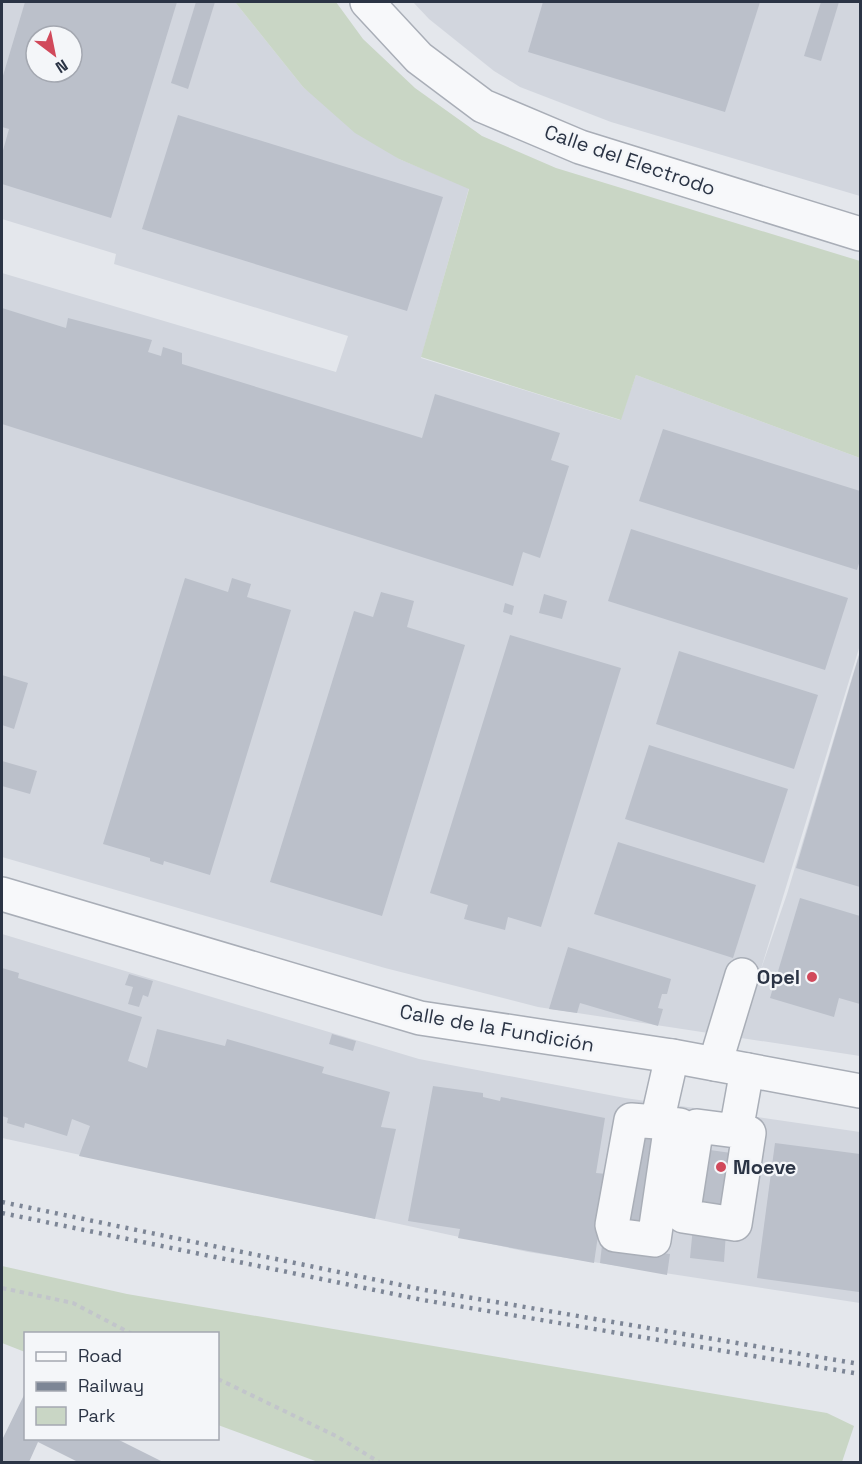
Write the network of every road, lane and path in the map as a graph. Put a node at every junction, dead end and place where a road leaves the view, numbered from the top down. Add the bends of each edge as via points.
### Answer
1 (367, 2) edge
2 (861, 234) edge
3 (2, 894) edge
4 (742, 975) dead end
5 (672, 1056) junction
6 (715, 1064) junction
7 (747, 1070) junction
8 (861, 1092) edge
9 (664, 1123) junction
10 (736, 1131) junction
11 (2, 1288) edge
12 (128, 1332) edge
13 (219, 1379) edge
14 (380, 1462) edge

1 - 2 street, Calle del Electrodo via 419,58 483,106 580,147
3 - 5 street, Calle de la Fundición via 420,1018
4 - 6 street
5 - 6 street, Calle de la Fundición
5 - 9 street
6 - 7 street, Calle de la Fundición
7 - 8 street, Calle de la Fundición
7 - 10 street
9 - 10 street
9 - 10 street via 683,1216 735,1224 749,1133
11 - 12 path via 73,1303
13 - 14 path via 336,1436

